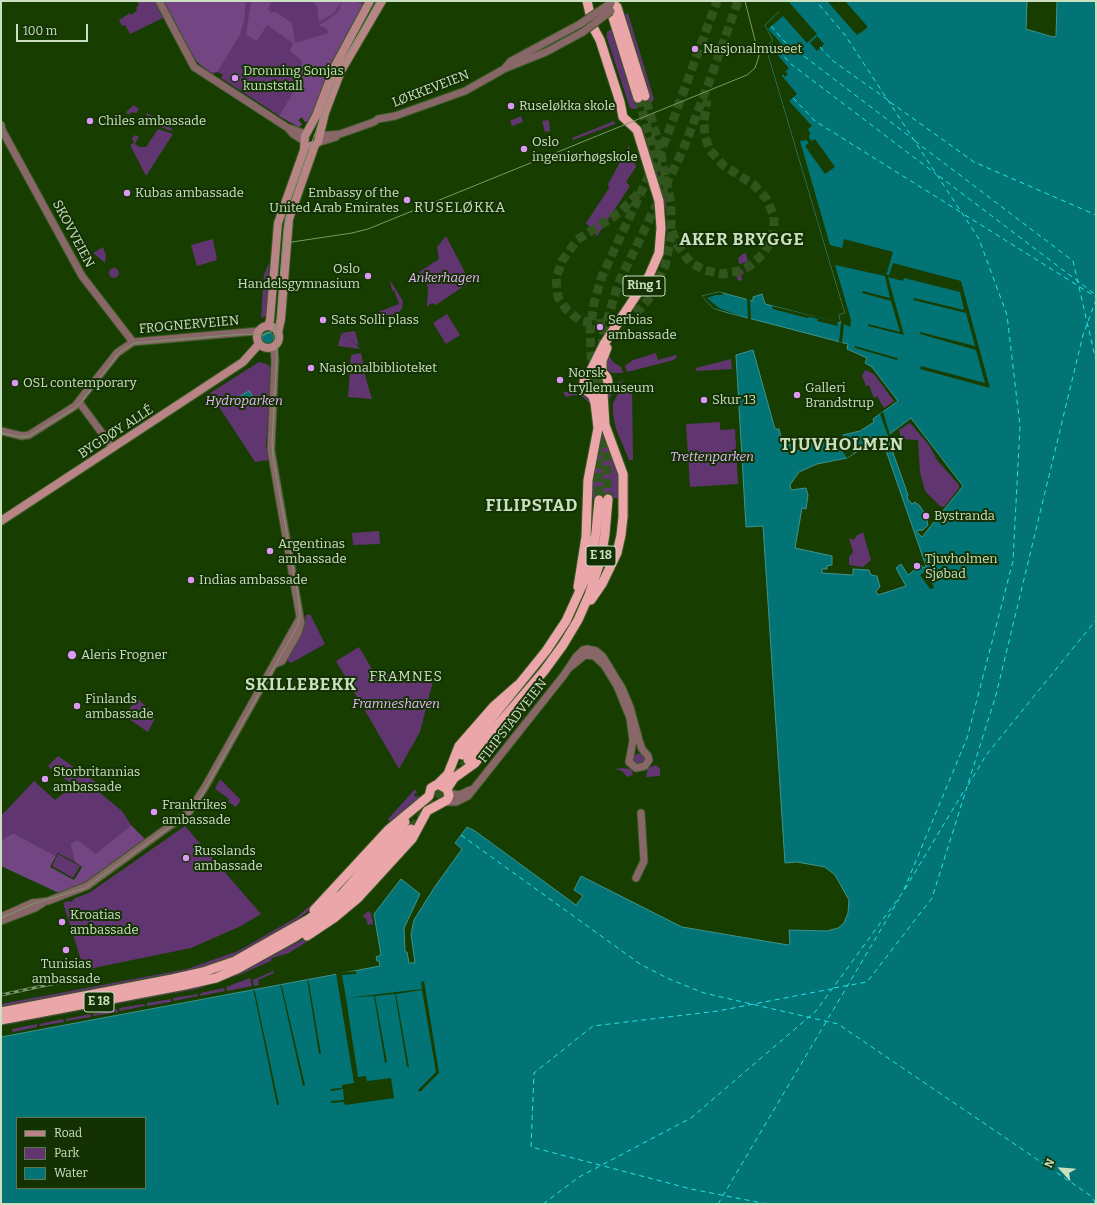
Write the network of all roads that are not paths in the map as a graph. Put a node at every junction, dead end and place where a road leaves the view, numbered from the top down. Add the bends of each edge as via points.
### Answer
1 (159, 1) edge
2 (370, 1) edge
3 (382, 1) edge
4 (587, 1) edge
5 (615, 5) edge
6 (546, 48) junction
7 (641, 97) tunnel mouth
8 (1, 128) edge
9 (306, 137) junction
10 (317, 142) junction
11 (623, 317) junction
12 (268, 326) junction
13 (258, 333) junction
14 (278, 333) junction
15 (133, 342) junction
16 (259, 344) junction
17 (271, 348) junction
18 (244, 362) junction
19 (602, 373) junction
20 (589, 374) junction
21 (603, 393) junction
22 (592, 394) junction
23 (79, 402) junction
24 (1, 432) edge
25 (113, 448) junction
26 (1, 522) edge
27 (576, 599) junction
28 (582, 611) junction
29 (569, 668) junction
30 (642, 749) junction
31 (632, 751) junction
32 (464, 759) junction
33 (438, 784) junction
34 (429, 796) junction
35 (445, 797) junction
36 (641, 813) dead end
37 (636, 878) dead end
38 (43, 903) junction
39 (1, 917) edge
40 (1, 921) edge
41 (292, 929) junction
42 (278, 947) junction
43 (1, 1012) edge
44 (1, 1020) edge

1 - 9 street via 194,67
2 - 9 main road via 335,66
3 - 10 main road via 341,71
4 - 11 highway, Ring 1 via 598,25 600,40 620,102 637,130 659,201 661,228 654,266
5 - 6 street, bridge via 580,24
5 - 6 street, bridge via 583,32
5 - 7 highway
6 - 10 street, LØKKEVEIEN via 504,68 465,91
8 - 15 street, SKOVVEIEN via 82,276
9 - 10 main road via 310,146
9 - 10 main road via 314,132
9 - 12 main road via 278,223
10 - 14 main road via 289,219 282,319
11 - 19 highway, Ring 1 via 604,356
11 - 20 highway, Ring 1 via 604,344
12 - 13 main road
12 - 14 main road
13 - 15 street, FROGNERVEIEN
13 - 16 main road
14 - 17 main road via 279,340
15 - 23 street, FROGNERVEIEN via 117,353
16 - 17 main road
16 - 18 main road, BYGDØY ALLÉ
17 - 18 main road, BYGDØY ALLÉ
17 - 38 street via 271,450 300,618 196,803 188,812 87,886
18 - 25 main road, BYGDØY ALLÉ
19 - 20 highway
19 - 21 highway via 608,383
20 - 22 highway via 585,384 587,391
21 - 22 highway
21 - 28 highway via 605,425 623,474 622,529 610,568 602,584
22 - 27 highway via 598,428 588,480 584,554
23 - 24 street, FROGNERVEIEN via 29,435
23 - 25 street
25 - 26 main road, BYGDØY ALLÉ
27 - 28 highway, E 18 via 591,563 603,500 605,534 600,559
27 - 32 highway, E 18 via 562,628 546,651 518,685 480,721 459,746
28 - 32 highway, E 18 via 563,645 525,693
29 - 30 street, FILIPSTADVEIEN via 583,650 592,650 603,657 622,688
29 - 31 street, FILIPSTADVEIEN via 585,656 594,656 604,665 628,711 632,729
29 - 35 street, FILIPSTADVEIEN via 468,796 453,802
30 - 31 street
30 - 31 street, FILIPSTADVEIEN via 649,758 642,768 636,768 631,764 629,756
32 - 33 highway
32 - 35 highway
33 - 34 highway via 431,788
33 - 35 highway
34 - 35 highway via 432,801
34 - 41 highway via 392,826 312,912
35 - 42 highway via 425,814 412,839 358,898 298,942
36 - 37 street via 644,861
38 - 39 street via 32,904
38 - 40 street
41 - 42 highway, E 18 via 343,893 408,825 362,884 312,926
41 - 43 highway, E 18 via 235,961 203,972
42 - 44 highway, E 18 via 239,968 209,979

